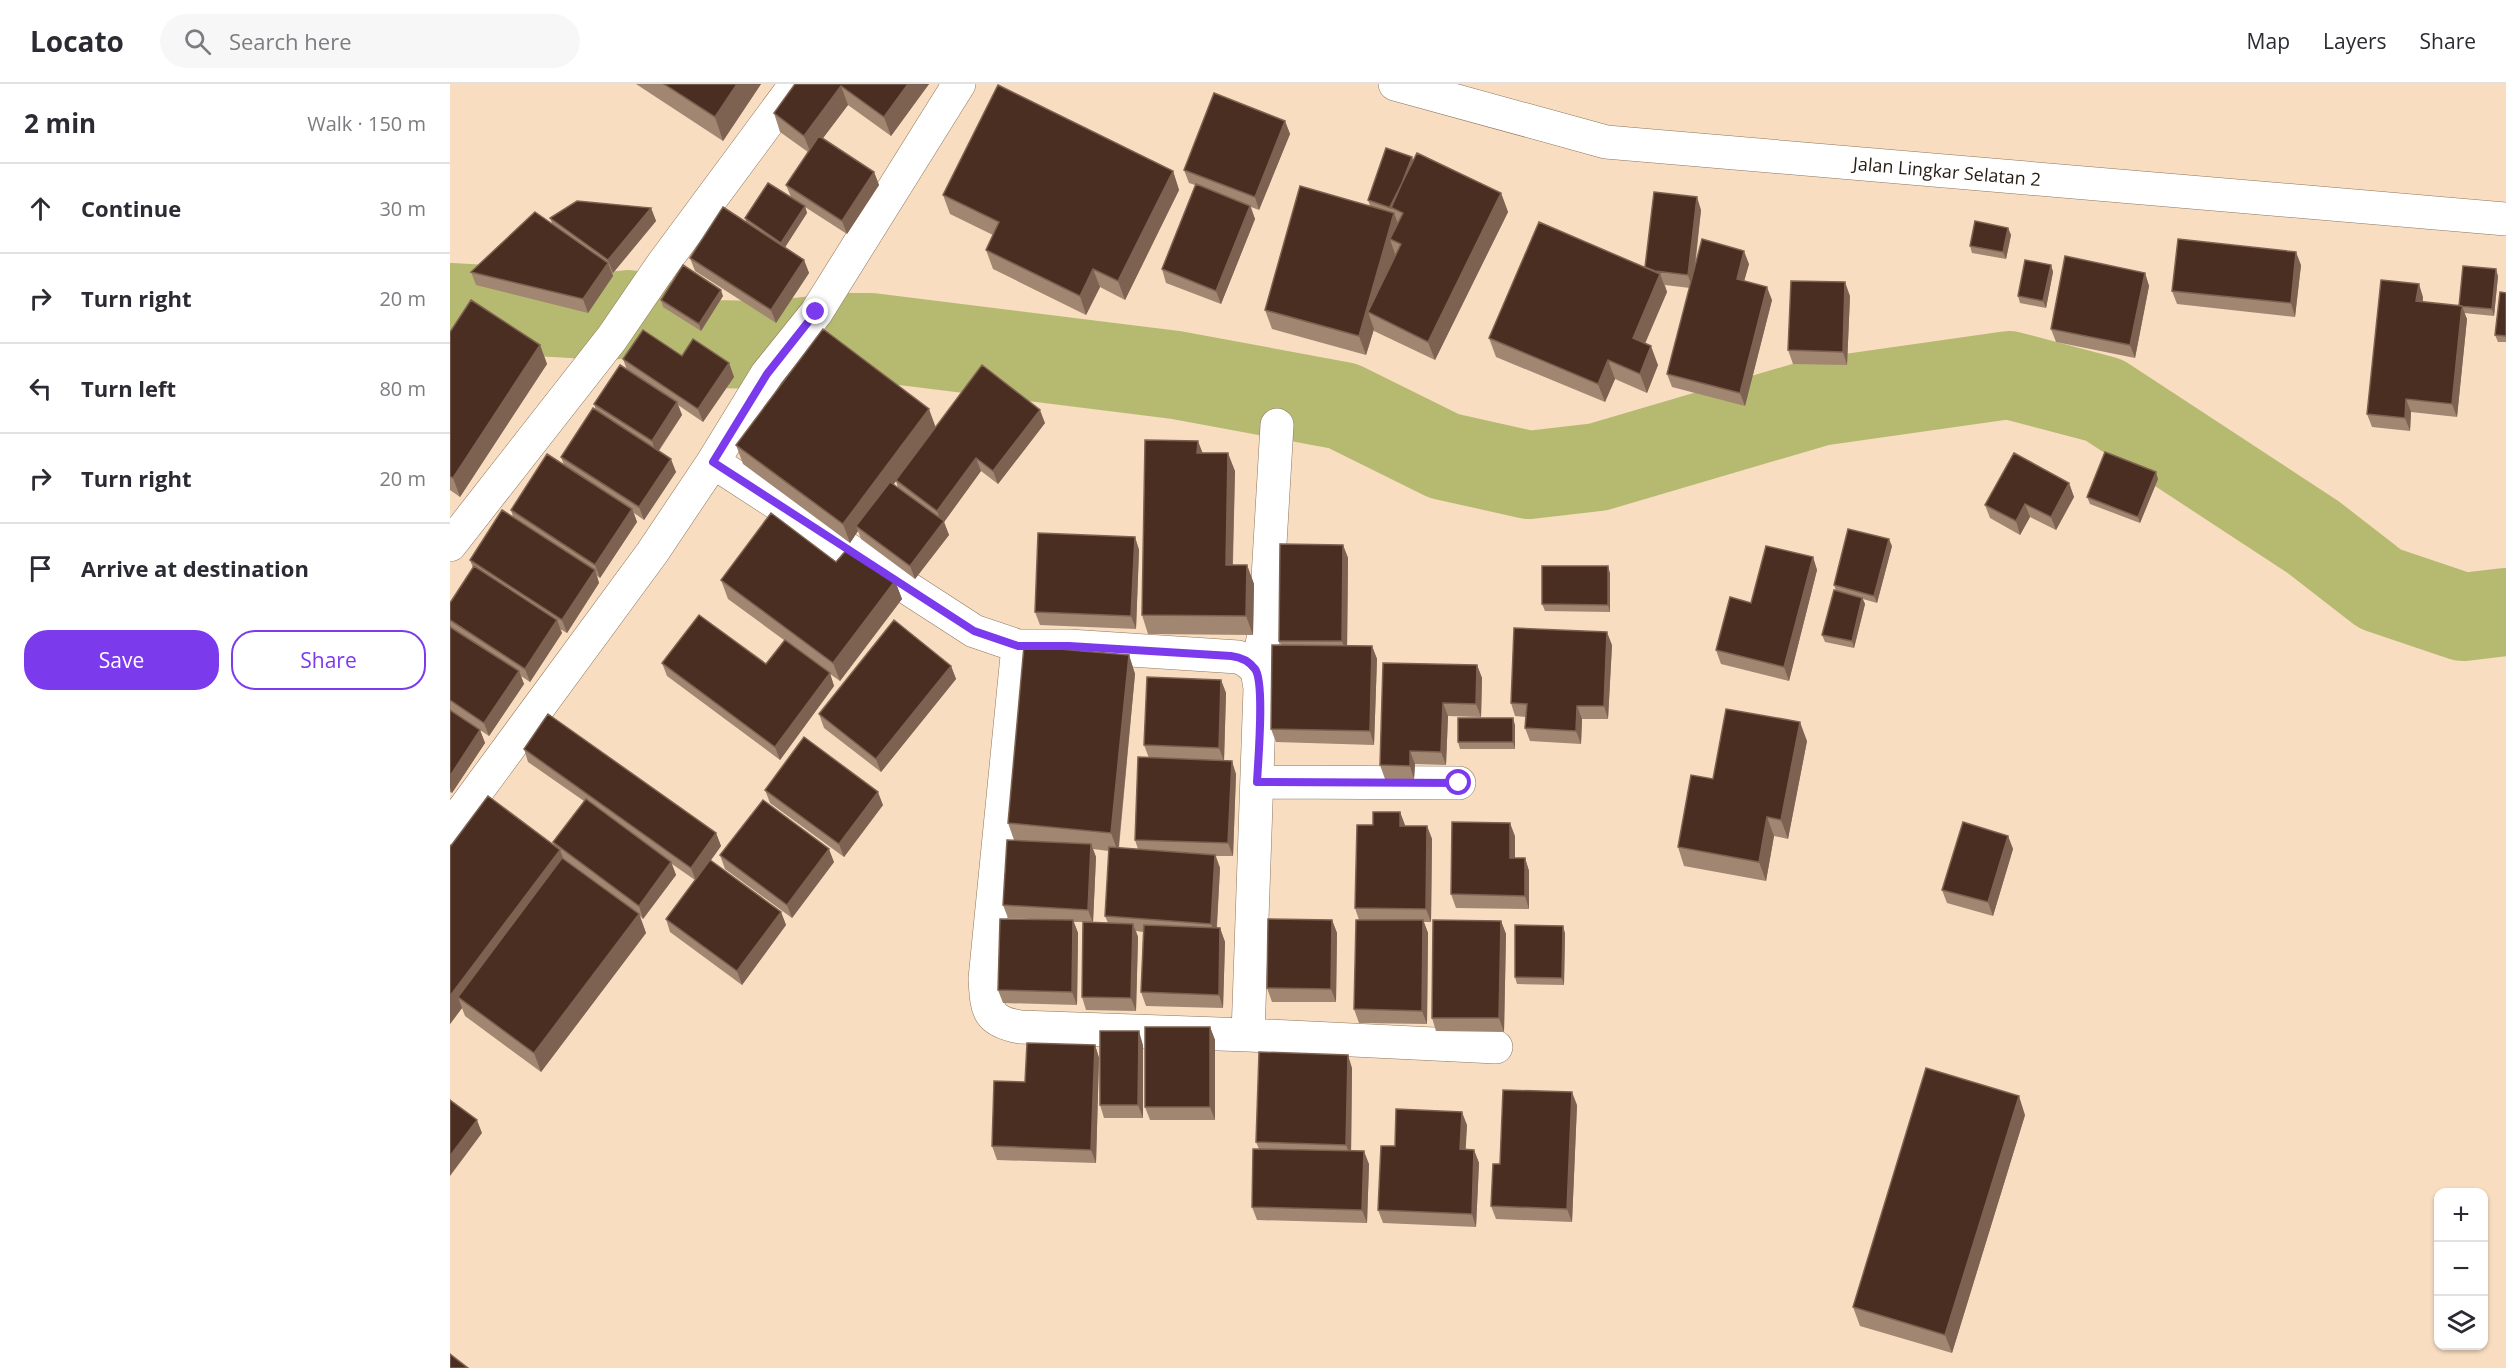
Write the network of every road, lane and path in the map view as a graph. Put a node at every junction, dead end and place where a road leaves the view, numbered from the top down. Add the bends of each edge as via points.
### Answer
1 (796, 84) edge
2 (960, 84) edge
3 (1395, 84) edge
4 (2506, 219) edge
5 (1277, 425) dead end
6 (713, 462) junction
7 (454, 532) edge
8 (1018, 646) junction
9 (1257, 670) junction
10 (1257, 782) junction
11 (1459, 783) dead end
12 (450, 828) edge
13 (1248, 1035) junction
14 (1496, 1047) dead end

1 - 7 main road via 612,338
2 - 6 main road via 816,312 767,374
3 - 4 main road, Jalan Lingkar Selatan 2 via 1606,142
5 - 9 main road via 1265,629
6 - 8 main road via 974,631
6 - 12 main road via 645,563
8 - 9 main road via 1231,656 1247,661
8 - 13 main road via 985,979 987,1008 996,1018 1020,1028
9 - 10 main road
10 - 11 main road
10 - 13 main road
13 - 14 main road

